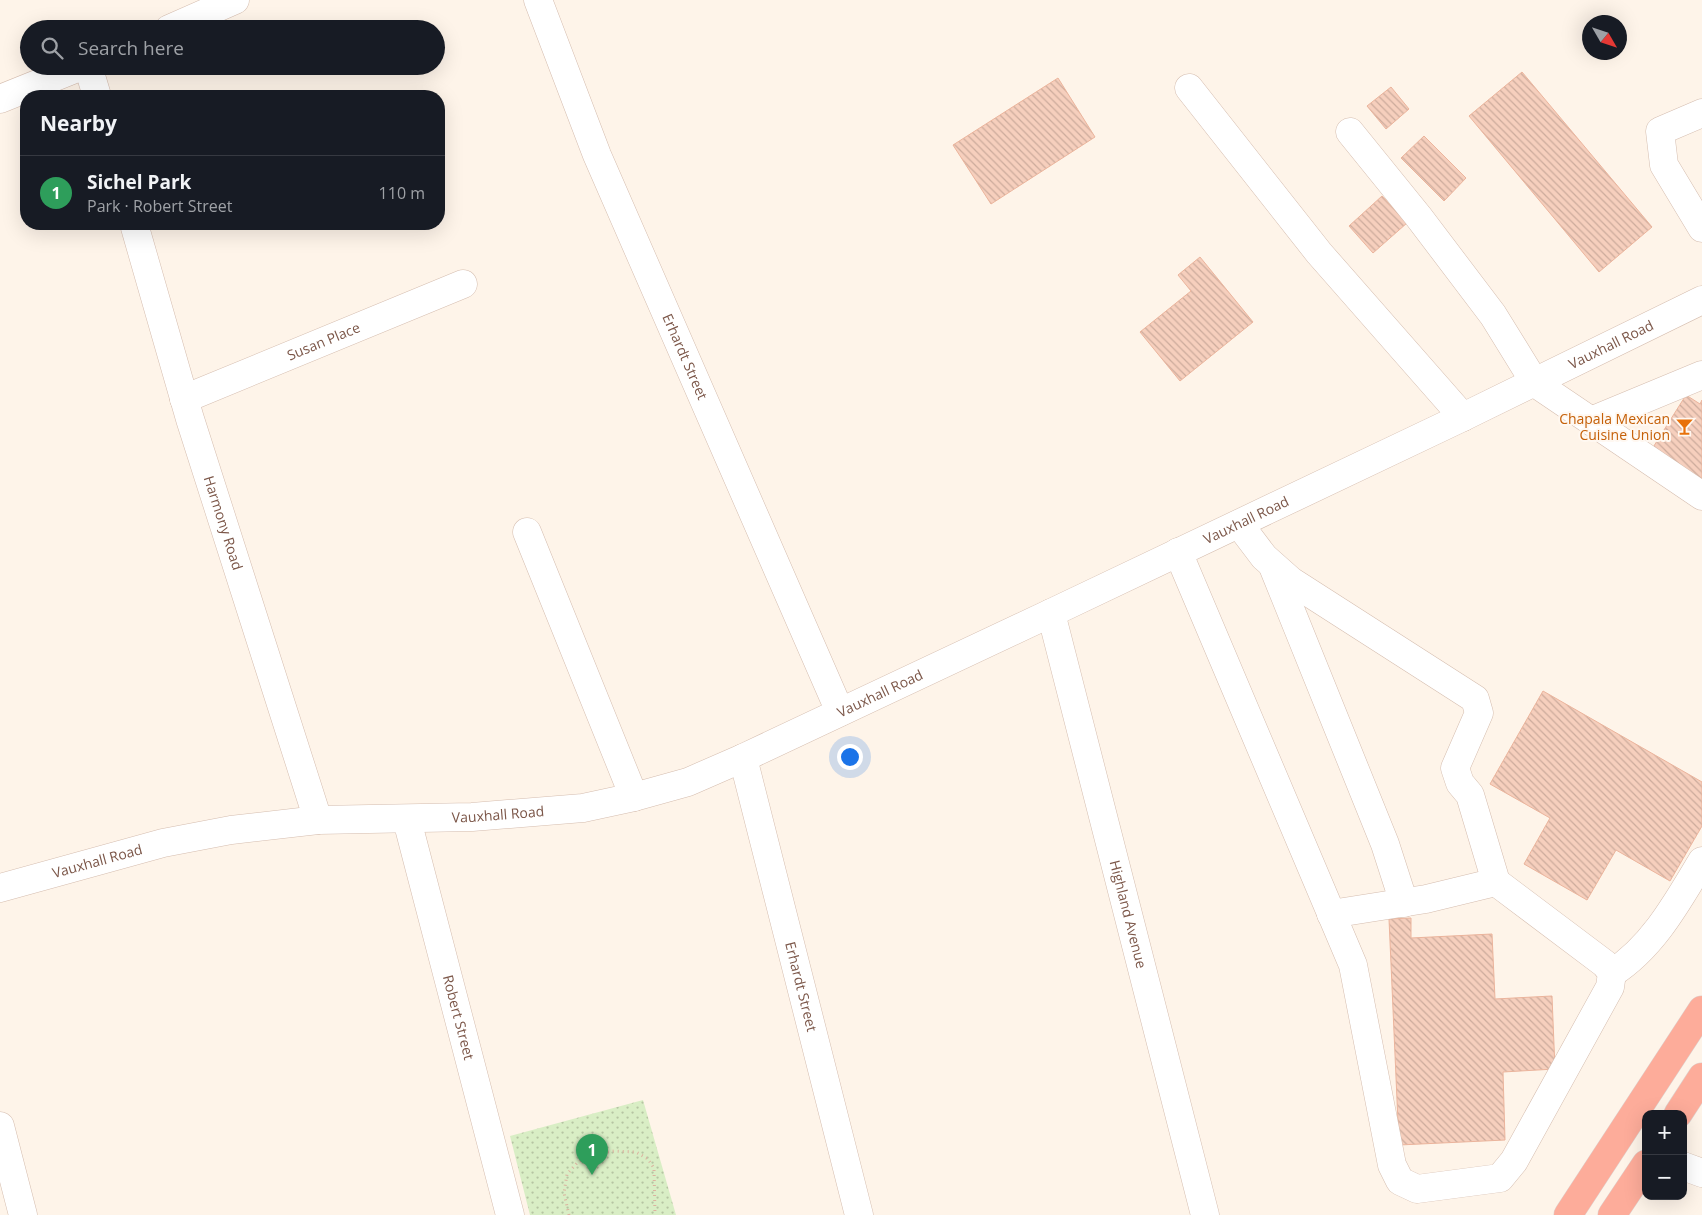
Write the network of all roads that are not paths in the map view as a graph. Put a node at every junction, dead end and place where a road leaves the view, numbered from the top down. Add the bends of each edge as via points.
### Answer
1 (235, 0) edge
2 (538, 0) edge
3 (189, 20) edge
4 (60, 75) edge
5 (91, 75) edge
6 (1189, 88) dead end
7 (22, 90) edge
8 (95, 90) edge
9 (20, 91) edge
10 (0, 99) edge
11 (1702, 113) edge
12 (1350, 132) dead end
13 (1702, 228) edge
14 (136, 230) edge
15 (463, 284) dead end
16 (1702, 300) edge
17 (1702, 375) edge
18 (1535, 383) junction
19 (184, 400) junction
20 (1463, 417) junction
21 (1591, 422) junction
22 (1702, 496) edge
23 (1239, 524) junction
24 (527, 532) dead end
25 (1178, 552) junction
26 (1274, 569) junction
27 (1051, 613) junction
28 (840, 712) junction
29 (743, 758) junction
30 (634, 797) junction
31 (318, 820) junction
32 (407, 820) junction
33 (1702, 861) edge
34 (1496, 882) junction
35 (0, 888) edge
36 (1404, 903) junction
37 (1331, 914) junction
38 (1612, 973) junction
39 (1702, 1010) edge
40 (1702, 1077) edge
41 (1681, 1110) edge
42 (0, 1126) edge
43 (1687, 1167) edge
44 (1642, 1171) edge
45 (1702, 1173) edge
46 (1616, 1214) edge
47 (22, 1215) edge
48 (510, 1215) edge
49 (859, 1215) edge
50 (1205, 1215) edge
51 (1568, 1215) edge

1 - 3 street
2 - 28 street, Erhardt Street via 596,155
4 - 7 street
5 - 8 street
6 - 20 street via 1319,253
9 - 10 street
11 - 13 street via 1660,131 1664,165
12 - 18 street via 1493,315
14 - 19 street, Harmony Road
15 - 19 street, Susan Place
16 - 18 street, Vauxhall Road
17 - 21 street
18 - 20 street, Vauxhall Road
18 - 21 street
19 - 31 street, Harmony Road
20 - 23 street, Vauxhall Road
21 - 22 street
23 - 25 street, Vauxhall Road
23 - 26 street
24 - 30 street
25 - 27 street, Vauxhall Road
25 - 37 street
26 - 34 street via 1475,699 1479,713 1455,768 1460,783 1470,795
26 - 36 street via 1385,844
27 - 28 street, Vauxhall Road
27 - 50 street, Highland Avenue
28 - 29 street, Vauxhall Road
29 - 30 street, Vauxhall Road via 688,782
29 - 49 street, Erhardt Street
30 - 32 street, Vauxhall Road via 532,814
31 - 32 street, Vauxhall Road
31 - 35 street, Vauxhall Road via 231,830 163,843
32 - 48 street, Robert Street
33 - 38 street via 1652,938 1636,957
34 - 36 street
34 - 38 street via 1605,964
36 - 37 street
37 - 38 street via 1353,965 1392,1165 1400,1181 1416,1189 1500,1178 1514,1161 1610,986
39 - 51 highway
40 - 41 highway
42 - 47 street
43 - 45 street
44 - 46 highway

